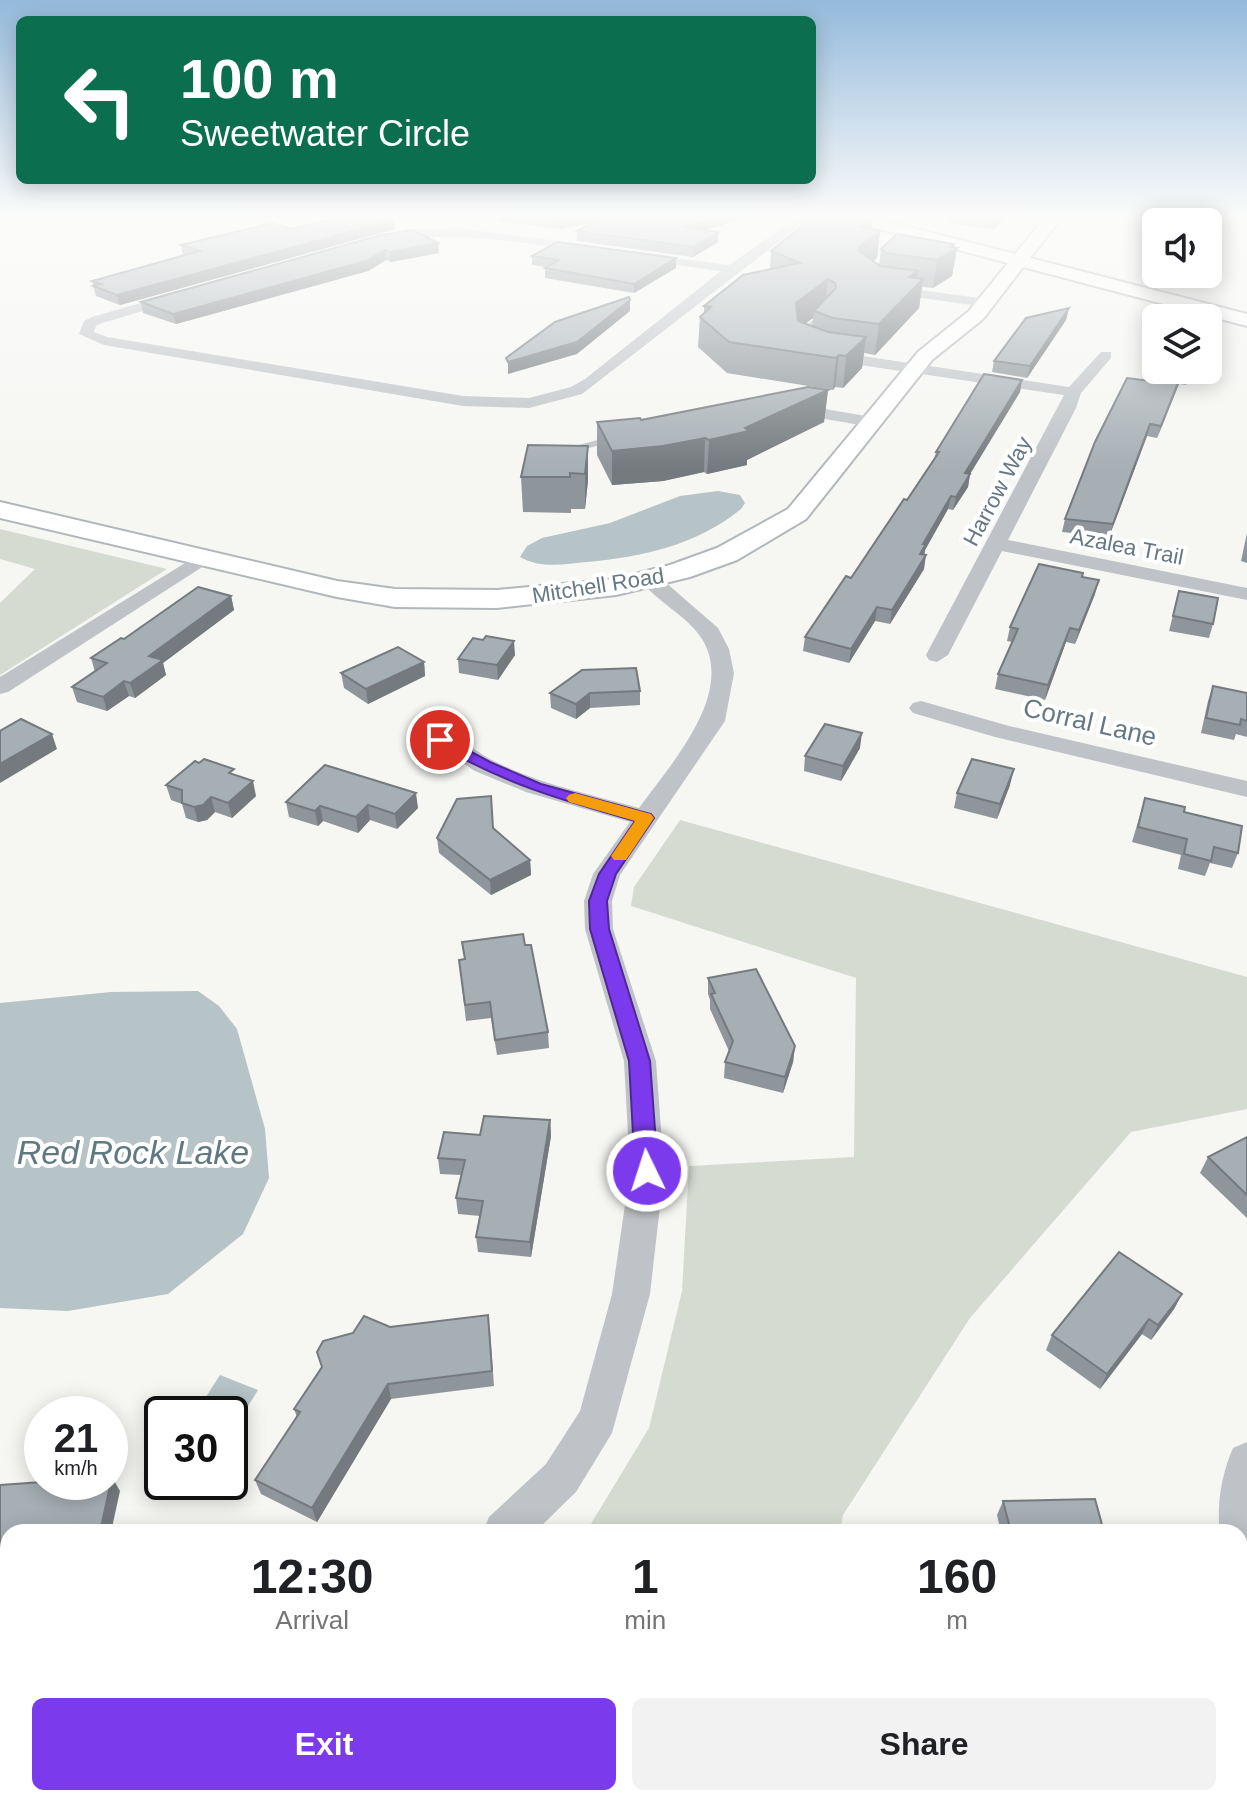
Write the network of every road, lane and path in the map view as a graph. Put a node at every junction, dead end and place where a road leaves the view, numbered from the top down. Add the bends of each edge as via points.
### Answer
1 (159, 301) edge
2 (691, 301) edge
3 (972, 301) edge
4 (1166, 301) edge
5 (986, 303) joint
6 (824, 315) edge
7 (1247, 320) edge
8 (1222, 326) edge
9 (1247, 332) edge
10 (1106, 355) dead end
11 (915, 369) junction
12 (1073, 392) junction
13 (774, 406) edge
14 (872, 422) junction
15 (624, 436) edge
16 (562, 459) edge
17 (0, 510) edge
18 (997, 544) junction
19 (203, 558) junction
20 (650, 579) junction
21 (1247, 594) edge
22 (937, 655) dead end
23 (0, 687) edge
24 (921, 708) dead end
25 (440, 740) dead end
26 (1247, 789) edge
27 (645, 818) junction
28 (1247, 1462) edge
29 (512, 1524) edge
30 (1240, 1524) edge

1 - 2 street via 89,324 86,334 405,392 511,404 578,391
3 - 5 street
4 - 7 main road
5 - 11 main road, Mitchell Road
6 - 11 street via 800,338 801,346
8 - 9 main road
10 - 12 street, Harrow Way
11 - 12 street
11 - 14 main road, Mitchell Road
12 - 18 street, Harrow Way
13 - 14 street
14 - 20 main road, Mitchell Road via 797,514 727,554
15 - 16 lane via 582,447
17 - 19 main road, Mitchell Road
18 - 21 street, Azalea Trail
18 - 22 street, Harrow Way
19 - 20 main road, Mitchell Road via 395,598 560,595
19 - 23 street
20 - 27 street via 710,633 723,673 713,721
24 - 26 street, Corral Lane
25 - 27 street via 535,787
27 - 29 street via 607,874 598,901 599,929 640,1061 647,1171 631,1294 598,1419 561,1478
28 - 30 street

